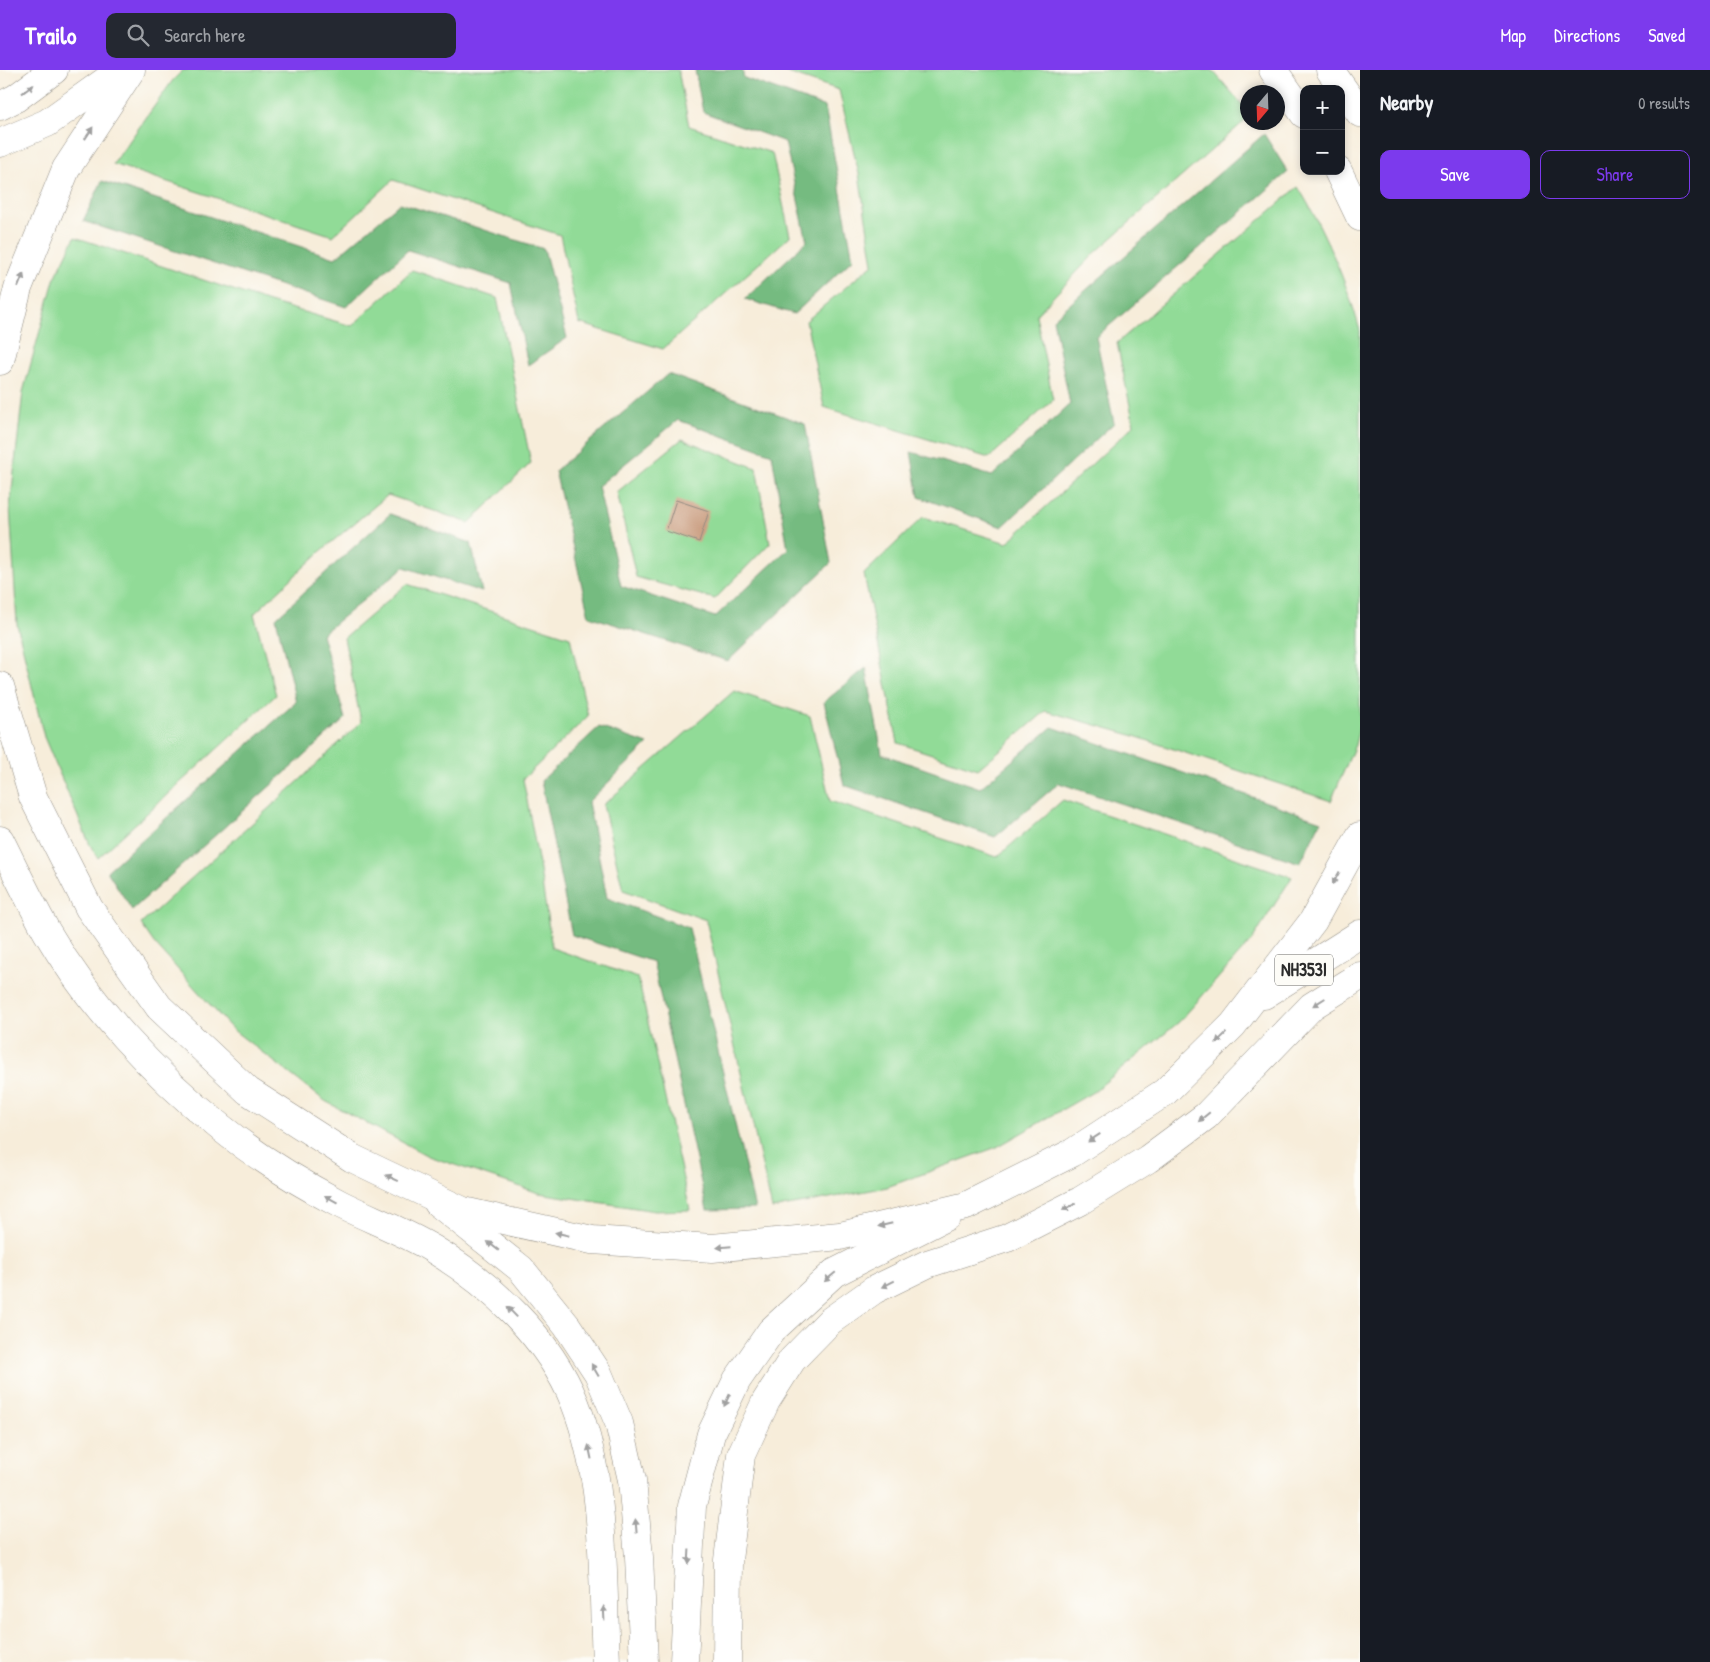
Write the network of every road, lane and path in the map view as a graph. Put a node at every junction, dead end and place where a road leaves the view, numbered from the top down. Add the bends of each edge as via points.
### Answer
1 (54, 70) edge
2 (121, 70) edge
3 (131, 70) edge
4 (1273, 70) edge
5 (1330, 70) edge
6 (0, 106) edge
7 (1300, 108) edge
8 (1360, 113) edge
9 (0, 143) edge
10 (1340, 175) edge
11 (1360, 217) edge
12 (0, 361) edge
13 (0, 686) edge
14 (1360, 836) edge
15 (0, 840) edge
16 (1360, 934) edge
17 (1360, 976) edge
18 (1248, 1005) junction
19 (426, 1193) junction
20 (966, 1206) junction
21 (606, 1662) edge
22 (644, 1662) edge
23 (684, 1662) edge
24 (727, 1662) edge

6 -> 1 main road
2 - 9 main road via 47,123
12 -> 3 main road via 18,288 66,169
4 - 7 main road
5 - 8 main road
10 - 11 main road
19 -> 13 main road via 352,1158 248,1091 159,1007 89,908 37,806
14 -> 18 main road via 1313,921
21 -> 15 main road via 598,1508 590,1449 574,1402 551,1357 512,1311 476,1278 432,1248 338,1203 278,1169 221,1128 172,1085 89,993 48,933
16 - 18 main road, NH353I
17 -> 24 main road via 1312,1006 1206,1116 1148,1159 1080,1201 1007,1238 927,1264 874,1290 830,1321 792,1360 766,1401 741,1455 728,1560
18 -> 20 main road via 1233,1025 1165,1092 1072,1152
20 -> 19 main road via 840,1236 712,1248 592,1240 463,1211
22 -> 19 main road via 632,1480 619,1423 598,1373 568,1326 521,1269
20 -> 23 main road via 834,1273 771,1331 737,1380 711,1434 692,1506

